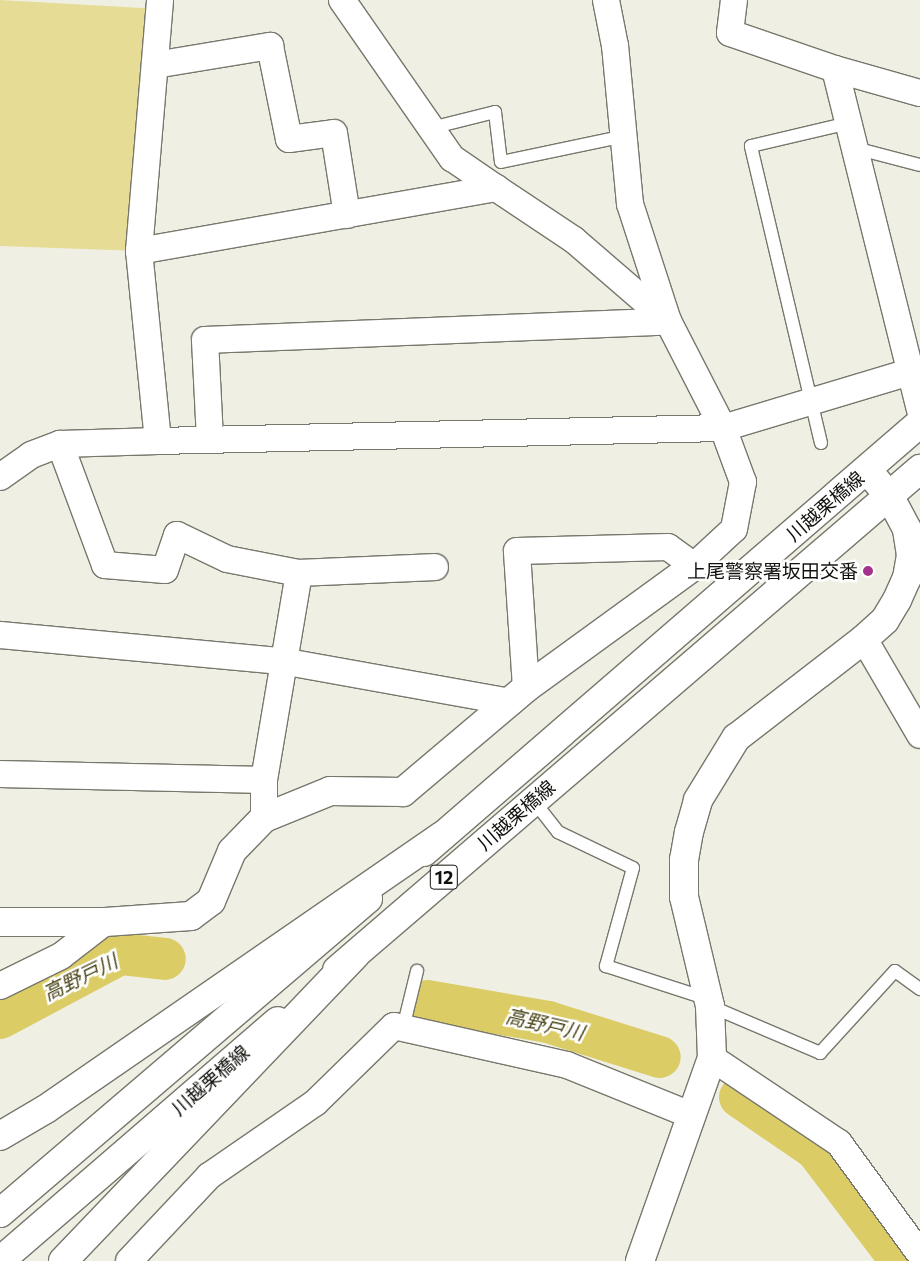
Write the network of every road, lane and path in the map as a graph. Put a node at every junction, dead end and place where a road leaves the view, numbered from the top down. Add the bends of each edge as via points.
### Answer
1 (160, 0) edge
2 (342, 0) edge
3 (606, 0) edge
4 (734, 0) edge
5 (155, 65) junction
6 (835, 68) junction
7 (920, 94) edge
8 (849, 123) junction
9 (431, 128) junction
10 (624, 136) junction
11 (855, 148) junction
12 (920, 165) edge
13 (496, 188) junction
14 (347, 215) junction
15 (139, 251) junction
16 (668, 321) junction
17 (910, 372) junction
18 (810, 402) junction
19 (920, 411) edge
20 (920, 423) edge
21 (723, 428) junction
22 (210, 439) junction
23 (158, 441) junction
24 (821, 443) dead end
25 (60, 444) junction
26 (920, 469) edge
27 (867, 470) junction
28 (0, 477) edge
29 (890, 497) junction
30 (694, 566) junction
31 (435, 567) dead end
32 (299, 573) junction
33 (0, 635) edge
34 (864, 639) junction
35 (282, 661) junction
36 (518, 695) junction
37 (920, 735) edge
38 (0, 774) edge
39 (264, 780) junction
40 (533, 800) junction
41 (264, 818) junction
42 (442, 836) junction
43 (0, 922) edge
44 (105, 922) junction
45 (354, 955) junction
46 (417, 972) dead end
47 (0, 986) edge
48 (920, 989) edge
49 (709, 1002) junction
50 (403, 1028) junction
51 (712, 1058) junction
52 (691, 1115) junction
53 (0, 1136) edge
54 (0, 1212) edge
55 (920, 1254) edge
56 (0, 1261) edge
57 (63, 1261) edge
58 (129, 1261) edge
59 (640, 1261) edge

1 - 5 street
2 - 9 street
3 - 10 street via 615,46
4 - 6 street via 730,33
5 - 14 street via 270,46 289,139 334,133
5 - 15 street
6 - 7 street
6 - 8 street
8 - 11 street
8 - 18 lane via 751,146
9 - 10 lane via 495,112 501,162
9 - 13 street via 452,158
10 - 16 street via 630,204
11 - 12 lane
11 - 17 street
13 - 14 street
13 - 16 street via 574,240
14 - 15 street
15 - 23 street
16 - 21 street
16 - 22 street via 205,340
17 - 18 street
17 - 19 street
18 - 21 street
18 - 24 lane
20 - 27 main road, 川越栗橋線 / 12
21 - 22 street
21 - 30 street via 743,482 734,529
22 - 23 street
23 - 25 street
25 - 28 street via 31,455
25 - 32 street via 105,565 164,570 177,534 226,559
26 - 29 main road, 川越栗橋線 / 12
27 - 29 main road
27 - 42 main road, 川越栗橋線 / 12
29 - 34 main road via 907,529 911,555 907,578 885,620
29 - 40 main road, 川越栗橋線 / 12
30 - 36 main road
30 - 36 street via 668,547 517,551
31 - 32 street
32 - 35 street
33 - 35 street
34 - 37 street
34 - 49 main road via 736,738 698,800 684,860 684,897
35 - 36 street
35 - 39 street
36 - 41 main road via 403,792 330,791
38 - 39 street
39 - 41 street
40 - 45 main road, 川越栗橋線 / 12
40 - 49 lane via 558,832 633,868 606,966
41 - 44 main road via 232,851 211,901 191,916
42 - 53 main road via 46,1108
42 - 54 main road, 川越栗橋線 / 12
43 - 44 main road
44 - 47 street via 61,956
45 - 56 main road, 川越栗橋線 / 12
45 - 57 main road
46 - 50 lane
48 - 49 lane via 895,972 820,1052
49 - 51 main road
50 - 52 street via 567,1064
50 - 58 street via 394,1026 315,1103 209,1176
51 - 52 main road
51 - 55 street via 839,1143
52 - 59 main road

